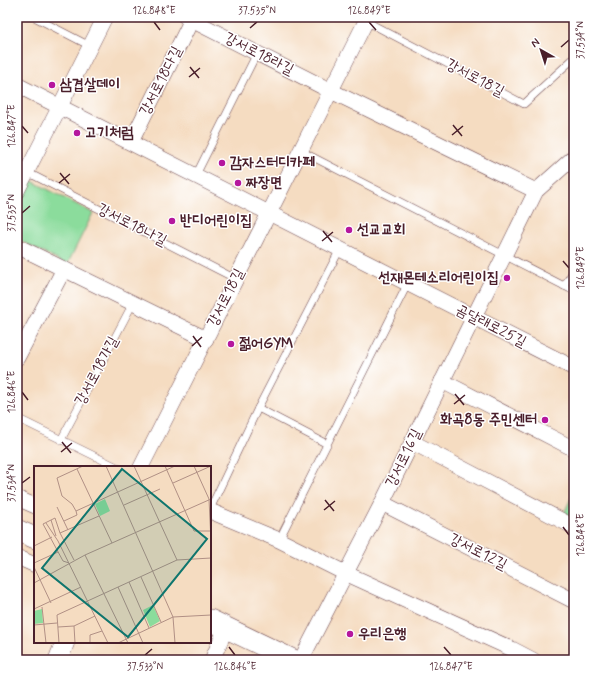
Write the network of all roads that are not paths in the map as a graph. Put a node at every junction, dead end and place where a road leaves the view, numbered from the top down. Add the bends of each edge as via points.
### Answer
1 (34, 17) edge
2 (105, 17) edge
3 (191, 18) edge
4 (364, 18) edge
5 (90, 46) junction
6 (257, 53) junction
7 (574, 58) edge
8 (17, 85) edge
9 (331, 91) junction
10 (60, 106) junction
11 (131, 142) junction
12 (301, 151) junction
13 (574, 157) edge
14 (22, 169) edge
15 (196, 175) junction
16 (17, 191) edge
17 (536, 191) junction
18 (270, 212) junction
19 (17, 246) edge
20 (340, 249) junction
21 (504, 256) junction
22 (64, 269) junction
23 (574, 270) edge
24 (236, 278) junction
25 (408, 283) junction
26 (564, 286) junction
27 (574, 291) edge
28 (134, 303) junction
29 (474, 317) junction
30 (206, 339) junction
31 (17, 358) edge
32 (574, 368) edge
33 (442, 381) junction
34 (258, 408) junction
35 (17, 418) edge
36 (61, 440) junction
37 (412, 442) junction
38 (327, 444) junction
39 (574, 449) edge
40 (116, 466) edge
41 (142, 466) edge
42 (17, 498) edge
43 (382, 503) junction
44 (34, 506) edge
45 (211, 508) edge
46 (211, 510) edge
47 (574, 527) edge
48 (17, 530) edge
49 (34, 538) edge
50 (279, 540) junction
51 (17, 557) edge
52 (34, 565) edge
53 (345, 574) junction
54 (574, 600) edge
55 (218, 624) edge
56 (65, 643) edge
57 (58, 660) edge
58 (212, 660) edge
59 (293, 660) edge
60 (301, 660) edge
61 (533, 660) edge

1 - 5 lane
2 - 5 street
3 - 6 street, 강서로18라길
3 - 11 street, 강서로18다길
4 - 7 lane, 강서로18길 via 524,104
4 - 9 street, 강서로18길
5 - 10 street
6 - 9 street, 강서로18라길
6 - 15 lane
8 - 10 street
9 - 12 street, 강서로18길
9 - 17 street
10 - 11 street
10 - 14 street
11 - 15 street
12 - 18 street, 강서로18길
12 - 21 lane
13 - 17 street, 강서로16길
14 - 16 street
14 - 24 lane, 강서로18나길
15 - 18 street
17 - 21 street, 강서로16길
18 - 20 street, 곰달래로25길
18 - 24 street, 강서로18길
19 - 22 street
20 - 25 street, 곰달래로25길
20 - 34 lane
21 - 26 lane
21 - 29 street, 강서로16길
22 - 28 street
22 - 31 street
23 - 26 lane
24 - 30 street, 강서로18길
25 - 29 street, 곰달래로25길
25 - 38 lane
26 - 27 lane
28 - 30 street
28 - 36 lane, 강서로18가길
29 - 32 street, 곰달래로25길
29 - 33 street, 강서로16길
30 - 41 street, 강서로18길
33 - 37 street, 강서로16길
33 - 39 street
34 - 38 lane
34 - 45 lane
35 - 36 lane
36 - 40 lane
37 - 43 street, 강서로16길
37 - 47 street
38 - 50 lane
42 - 44 street
43 - 53 street, 강서로16길
43 - 54 street, 강서로12길
46 - 50 street
48 - 49 main road
50 - 53 street
51 - 52 street
53 - 60 street, 강서로16길
53 - 61 street
55 - 58 street
55 - 59 main road
56 - 57 street

